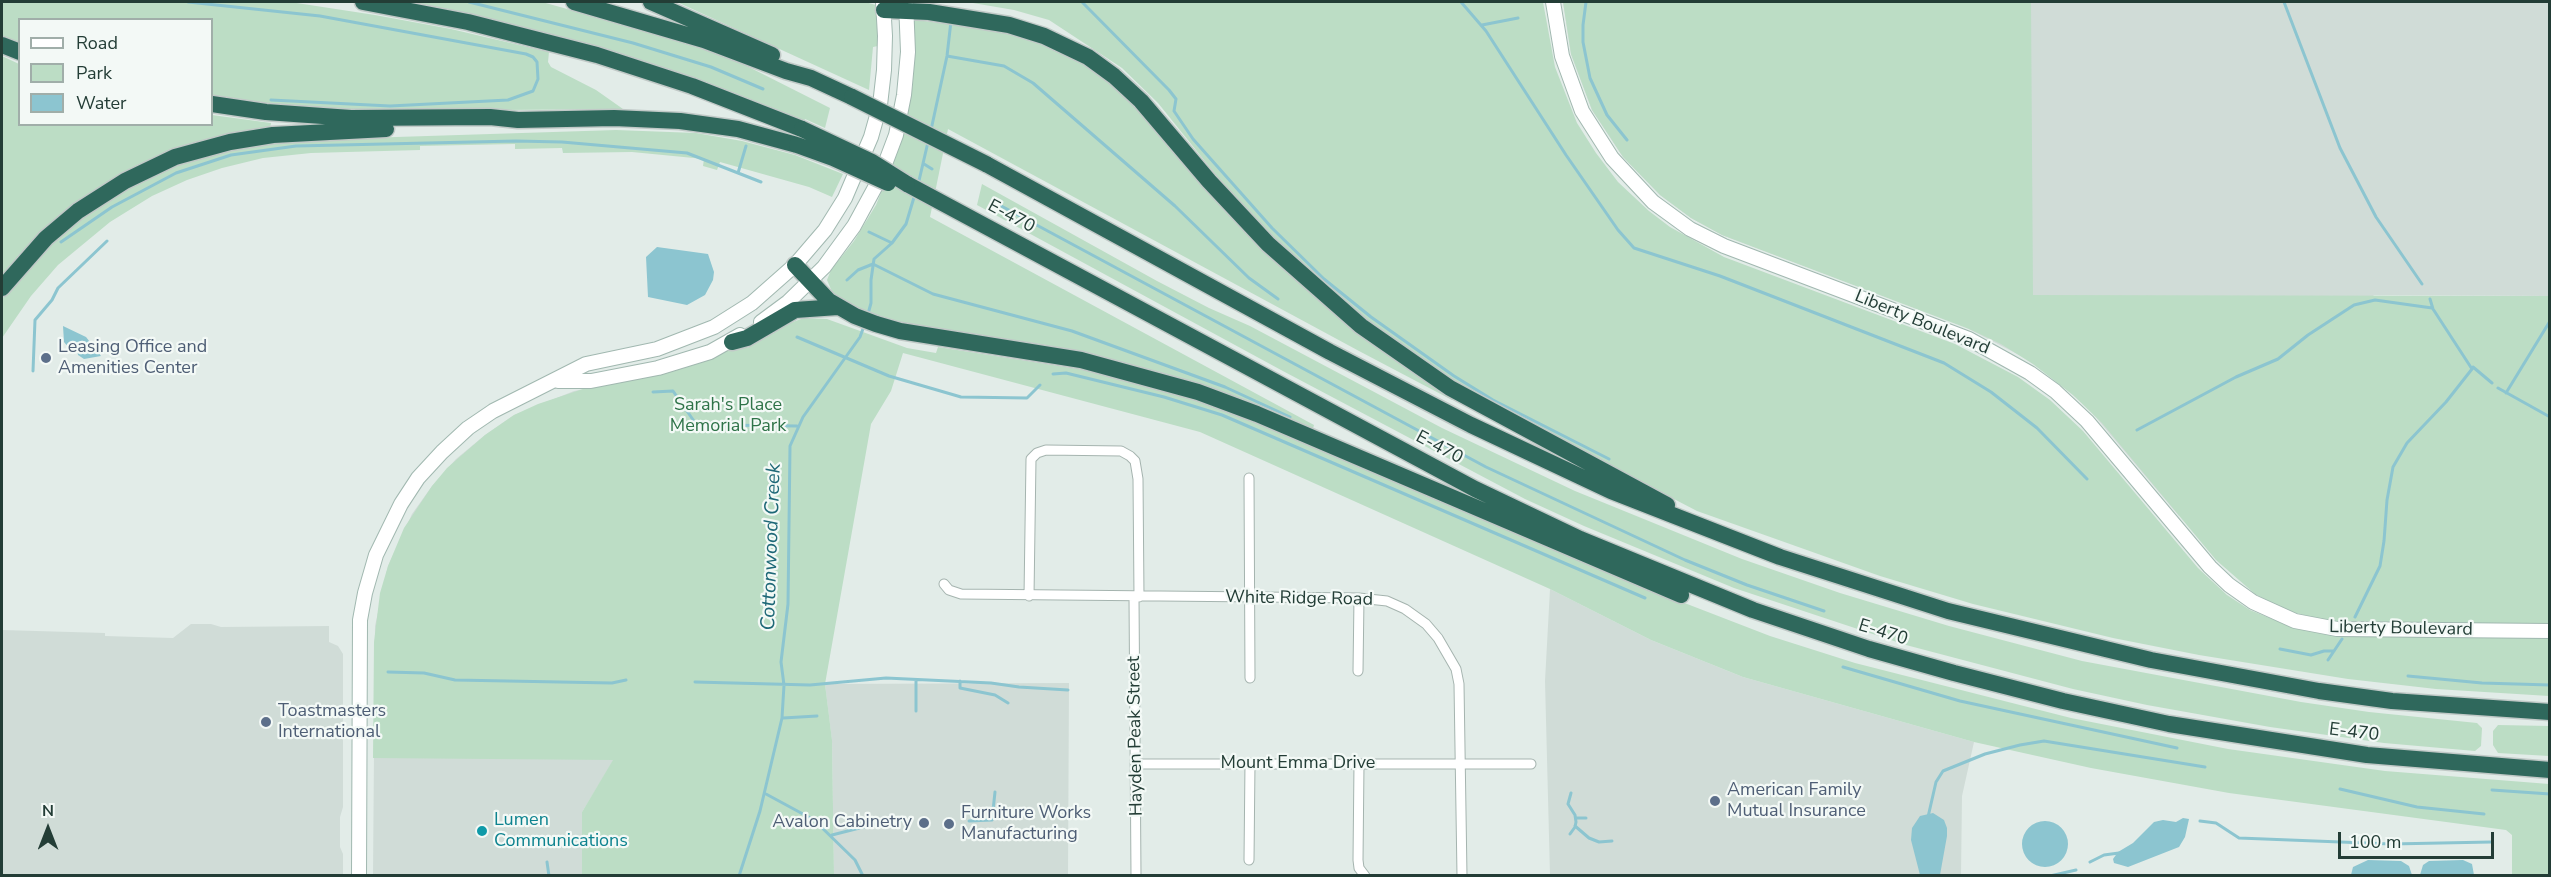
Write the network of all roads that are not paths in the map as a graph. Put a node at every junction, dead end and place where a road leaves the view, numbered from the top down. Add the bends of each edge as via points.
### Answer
1 (363, 2) edge
2 (574, 2) edge
3 (651, 2) edge
4 (1553, 2) edge
5 (883, 6) edge
6 (906, 6) edge
7 (929, 6) edge
8 (2, 45) edge
9 (18, 51) edge
10 (811, 78) junction
11 (213, 104) edge
12 (518, 120) junction
13 (800, 137) junction
14 (795, 265) junction
15 (810, 282) junction
16 (2, 288) edge
17 (838, 307) junction
18 (732, 342) junction
19 (555, 381) junction
20 (1249, 478) dead end
21 (1695, 525) junction
22 (944, 584) dead end
23 (1029, 596) junction
24 (1714, 596) junction
25 (1137, 597) junction
26 (1248, 597) junction
27 (1359, 598) junction
28 (2550, 631) edge
29 (1358, 671) dead end
30 (1250, 678) dead end
31 (2550, 712) edge
32 (1250, 763) junction
33 (1137, 764) junction
34 (1359, 764) junction
35 (1460, 764) junction
36 (1531, 765) dead end
37 (2550, 771) edge
38 (1249, 860) dead end
39 (358, 876) edge
40 (1136, 876) edge
41 (1365, 876) edge
42 (1462, 876) edge

1 - 13 highway via 489,26 597,55 692,86
2 - 10 highway, E-470 via 704,40
3 - 10 highway via 792,64
4 - 28 main road, Liberty Boulevard via 1562,56 1579,105 1611,158 1653,202 1690,229 1724,246 1968,339 2030,373 2087,421 2214,572 2253,603 2295,621 2337,629
5 - 6 highway
5 - 14 main road via 883,79 868,146 837,212
6 - 7 highway
6 - 15 main road via 906,80 901,114 886,164 851,231
7 - 21 highway via 985,16 1033,32 1060,42 1101,66 1134,93 1268,244 1384,344 1460,393 1662,502
8 - 9 highway
10 - 21 highway, E-470, bridge via 986,164 1471,425 1576,476
11 - 12 highway via 332,117
12 - 13 highway via 680,121
12 - 16 highway via 490,127 273,135 185,153 136,175 85,206 46,238
13 - 24 highway, E-470, bridge via 833,158 889,184 907,184 1467,484 1580,540
14 - 15 highway
14 - 19 main road via 757,299 714,327 657,349 586,364
15 - 17 highway
15 - 18 main road
17 - 18 highway via 795,310 747,338
17 - 24 highway via 890,328 1081,360 1198,392 1684,596
18 - 19 main road via 652,370 591,381
19 - 39 main road via 505,404 453,440 412,486 382,540 365,592 360,627
20 - 26 street
21 - 31 highway, E-470 via 1913,600 2127,655 2392,702
22 - 23 street, White Ridge Road via 961,594
23 - 25 street, White Ridge Road
23 - 25 street, Hayden Peak Street via 1031,459 1046,450 1121,452 1135,461
24 - 37 highway, E-470 via 1926,666 2150,720 2367,755
25 - 26 street, White Ridge Road
25 - 33 street, Hayden Peak Street
26 - 27 street, White Ridge Road
26 - 30 street
27 - 29 street
27 - 35 street, White Ridge Road via 1397,604 1420,619 1438,638 1456,669 1459,684
32 - 33 street, Mount Emma Drive
32 - 34 street, Mount Emma Drive
32 - 38 street
33 - 40 street, Hayden Peak Street
34 - 35 street, Mount Emma Drive
34 - 41 street via 1358,860
35 - 36 street, Mount Emma Drive
35 - 42 street, White Ridge Road

